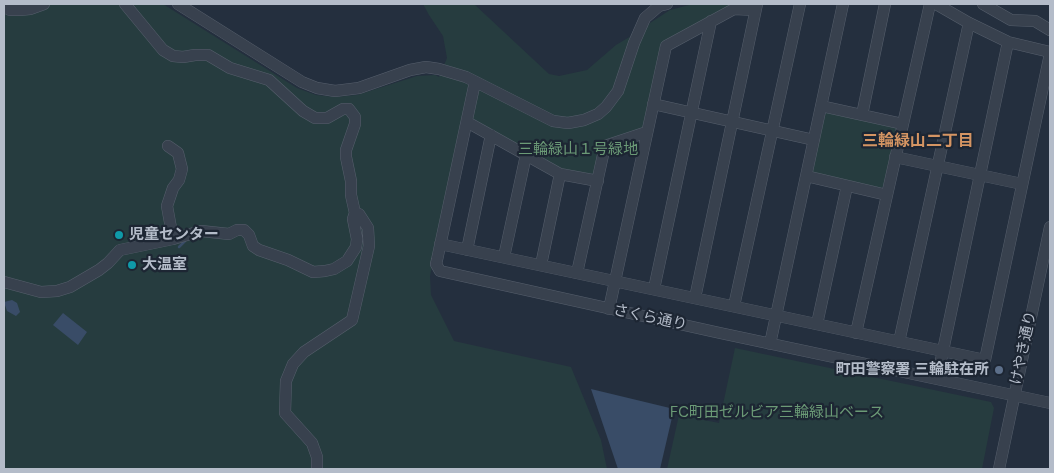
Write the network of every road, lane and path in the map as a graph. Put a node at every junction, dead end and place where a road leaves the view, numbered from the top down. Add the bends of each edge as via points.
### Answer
1 (44, 4) edge
2 (125, 4) edge
3 (178, 4) edge
4 (667, 4) edge
5 (800, 4) edge
6 (843, 4) edge
7 (885, 4) edge
8 (930, 4) edge
9 (936, 4) edge
10 (983, 4) edge
11 (4, 6) edge
12 (756, 7) edge
13 (712, 21) junction
14 (969, 23) junction
15 (1050, 30) edge
16 (1008, 42) junction
17 (1050, 53) edge
18 (475, 82) junction
19 (653, 104) junction
20 (821, 106) junction
21 (692, 113) junction
22 (862, 115) junction
23 (467, 122) junction
24 (732, 122) junction
25 (903, 124) junction
26 (772, 131) junction
27 (647, 132) junction
28 (492, 135) junction
29 (814, 140) junction
30 (168, 146) dead end
31 (526, 155) junction
32 (895, 157) junction
33 (937, 166) junction
34 (560, 174) junction
35 (980, 175) junction
36 (806, 176) junction
37 (598, 181) junction
38 (1022, 184) junction
39 (847, 186) junction
40 (887, 195) junction
41 (355, 213) junction
42 (1050, 227) edge
43 (173, 239) junction
44 (440, 244) junction
45 (467, 250) junction
46 (504, 257) junction
47 (541, 265) junction
48 (577, 273) junction
49 (615, 281) junction
50 (4, 282) edge
51 (654, 289) junction
52 (695, 298) junction
53 (734, 306) junction
54 (609, 309) junction
55 (776, 316) junction
56 (817, 324) junction
57 (856, 333) junction
58 (899, 342) junction
59 (770, 344) junction
60 (943, 351) junction
61 (937, 379) junction
62 (1014, 396) junction
63 (1050, 403) edge
64 (317, 469) edge
65 (998, 469) edge

1 - 11 street via 20,10
2 - 41 street via 163,50 173,56 208,56 230,68 270,80 303,111 316,118 327,118 349,109 355,117 355,124 346,157
3 - 18 street via 302,82 317,88 335,91 359,88 426,67
4 - 18 street via 652,10 645,18 618,92 602,111 584,120 553,121
5 - 26 street
6 - 20 street
7 - 22 street
8 - 25 street
9 - 14 street
10 - 15 street via 1011,20 1035,21
12 - 13 street via 734,9
12 - 24 street
13 - 19 street via 666,46
13 - 21 street
14 - 16 street
14 - 33 street
16 - 17 street
16 - 35 street
17 - 38 street
18 - 23 street, さくら通り
19 - 21 street
19 - 27 street
20 - 22 street
20 - 29 street
21 - 24 street
21 - 51 street
22 - 25 street
23 - 28 street
23 - 44 street, さくら通り
24 - 26 street
24 - 52 street
25 - 32 street
26 - 29 street
26 - 53 street
27 - 37 street via 605,146
27 - 49 street
28 - 31 street
28 - 45 street
29 - 36 street
30 - 43 street via 178,153 182,169 167,206
31 - 34 street
31 - 46 street
32 - 33 street
32 - 40 street
33 - 35 street
33 - 58 street
34 - 37 street
34 - 47 street
35 - 38 street
35 - 60 street
36 - 39 street
36 - 55 street
37 - 48 street
38 - 60 street via 985,360
39 - 40 street
39 - 56 street
40 - 57 street
41 - 43 street via 356,248 347,261 325,272 313,272 259,250 244,230 229,234 201,231
41 - 64 street via 368,228 370,246 352,320 304,352 293,364 286,381 285,413 312,443 318,457
42 - 62 street, けやき通り
43 - 50 street via 120,250 99,270 58,291 42,292
44 - 45 street
44 - 54 street, さくら通り via 436,264 443,273
45 - 46 street
46 - 47 street
47 - 48 street
48 - 49 street
49 - 51 street
49 - 54 street
51 - 52 street
52 - 53 street
53 - 55 street
54 - 59 street, さくら通り
55 - 56 street
55 - 59 street
56 - 57 street
57 - 58 street
58 - 60 street
59 - 61 street, さくら通り
60 - 61 street
61 - 62 street, さくら通り
62 - 63 street, さくら通り
62 - 65 street, けやき通り

